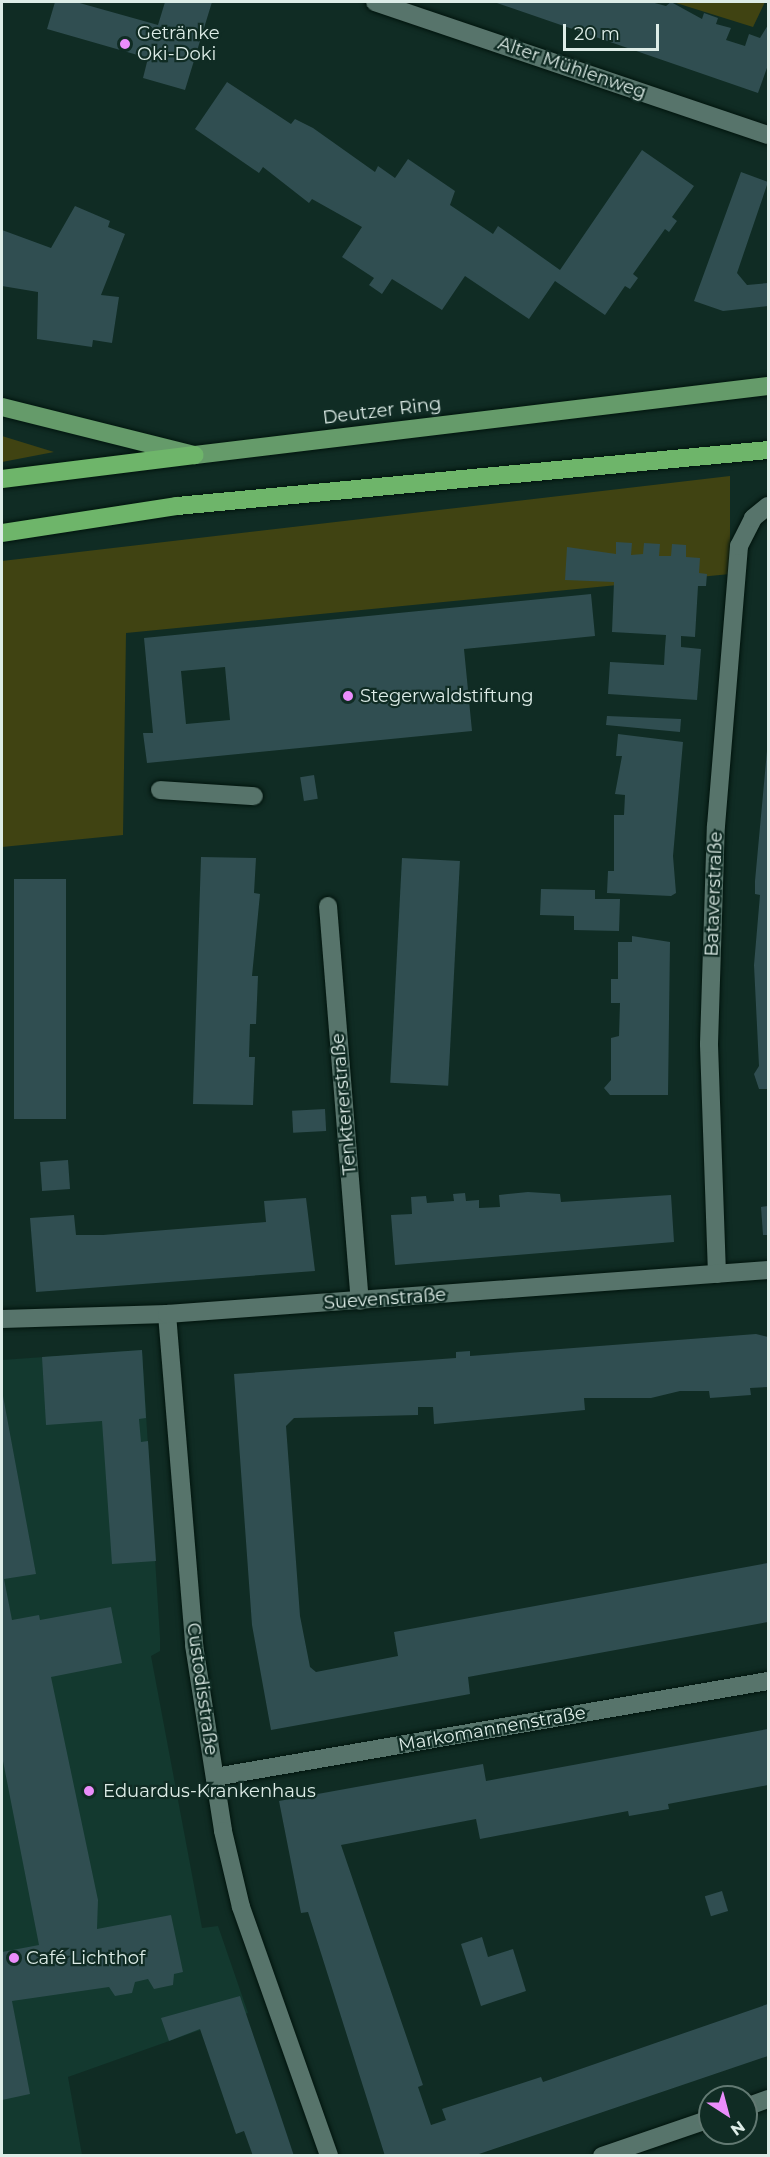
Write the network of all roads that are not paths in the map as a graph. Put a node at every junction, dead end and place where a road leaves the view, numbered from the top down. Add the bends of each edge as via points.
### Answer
1 (375, 2) edge
2 (768, 135) edge
3 (768, 386) edge
4 (2, 407) edge
5 (768, 450) edge
6 (195, 455) junction
7 (2, 479) edge
8 (768, 506) edge
9 (2, 533) edge
10 (160, 790) dead end
11 (254, 796) dead end
12 (328, 906) dead end
13 (768, 1270) edge
14 (717, 1274) junction
15 (360, 1301) junction
16 (167, 1314) junction
17 (2, 1319) edge
18 (768, 1681) edge
19 (215, 1777) junction
20 (698, 2123) edge
21 (330, 2156) edge
22 (602, 2156) edge

1 - 2 street, Alter Mühlenweg
3 - 6 main road, Deutzer Ring
4 - 6 main road
5 - 9 highway via 189,505
6 - 7 highway, Deutzer Ring
8 - 14 street, Bataverstraße via 753,518 739,546 716,826 709,1044
10 - 11 street
12 - 15 street, Tenktererstraße
13 - 14 street, Suevenstraße
14 - 15 street, Suevenstraße
15 - 16 street, Suevenstraße
16 - 17 street, Suevenstraße
16 - 19 street, Custodisstraße via 194,1645
18 - 19 street, Markomannenstraße
19 - 21 street, Custodisstraße via 241,1907
20 - 22 street

